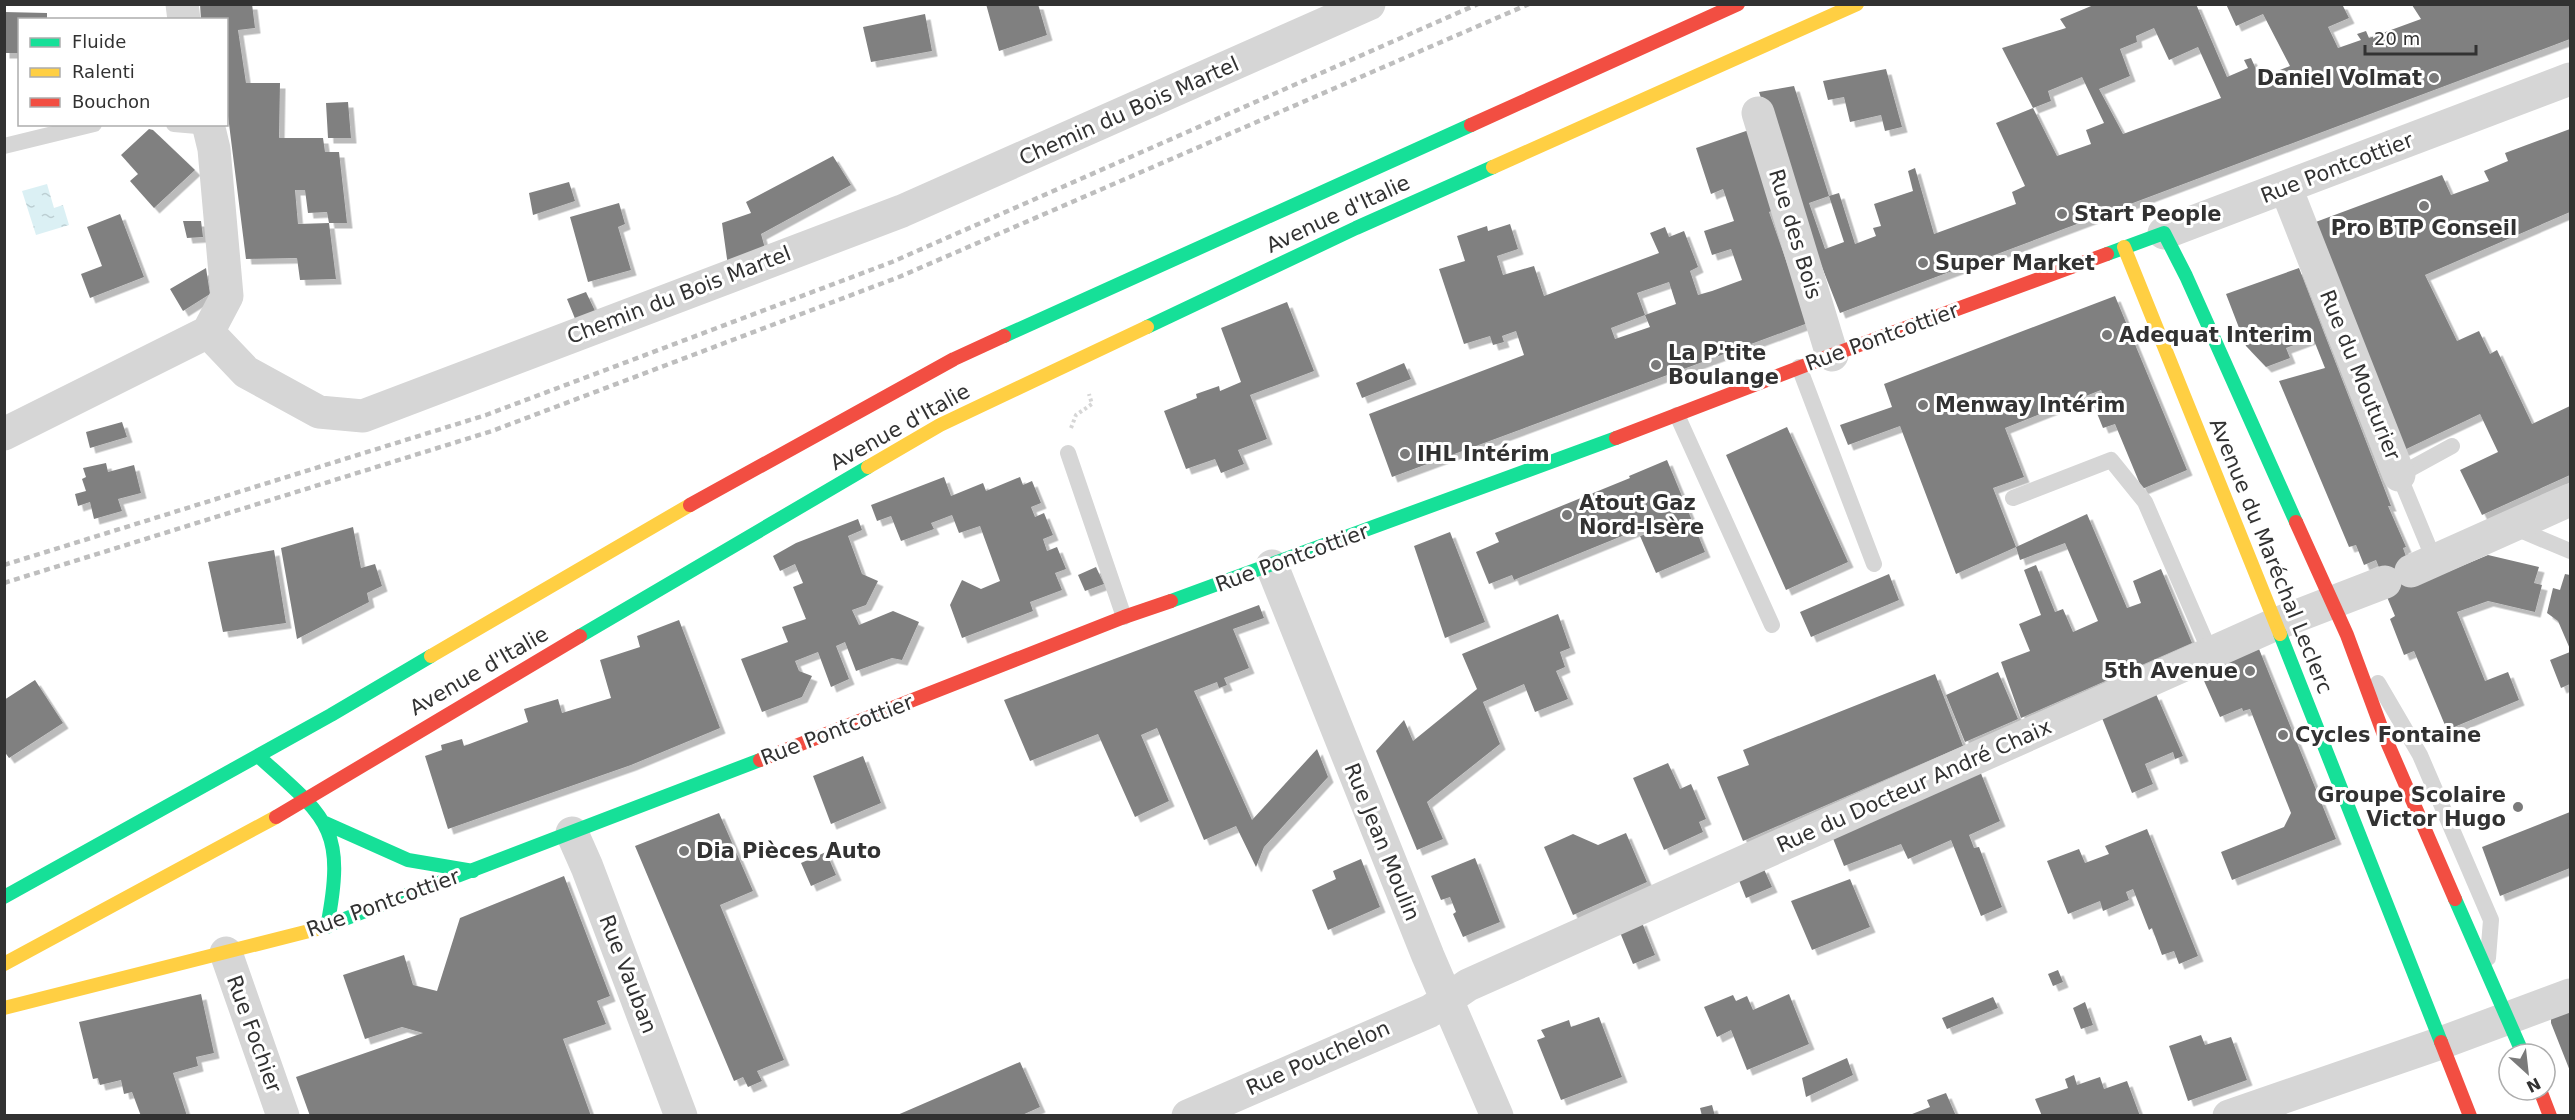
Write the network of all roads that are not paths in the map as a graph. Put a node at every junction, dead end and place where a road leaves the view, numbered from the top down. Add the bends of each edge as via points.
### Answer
1 (1369, 4) edge
2 (1738, 4) edge
3 (1857, 4) edge
4 (2571, 79) edge
5 (1758, 113) dead end
6 (86, 126) edge
7 (208, 126) edge
8 (4, 146) edge
9 (2286, 188) junction
10 (2164, 233) junction
11 (2124, 247) junction
12 (208, 332) junction
13 (1832, 355) junction
14 (1799, 368) junction
15 (1677, 415) junction
16 (4, 435) edge
17 (2452, 447) dead end
18 (1068, 453) road end
19 (2399, 475) junction
20 (2013, 498) dead end
21 (2571, 500) edge
22 (2513, 526) junction
23 (2571, 550) edge
24 (1874, 564) dead end
25 (1272, 566) junction
26 (2410, 572) junction
27 (1124, 617) junction
28 (2339, 617) junction
29 (2276, 624) junction
30 (1772, 625) dead end
31 (2211, 654) junction
32 (258, 756) junction
33 (306, 801) junction
34 (325, 823) junction
35 (572, 833) junction
36 (473, 871) junction
37 (4, 897) edge
38 (327, 927) junction
39 (226, 952) junction
40 (4, 964) edge
41 (2487, 977) junction
42 (2571, 995) edge
43 (1446, 999) junction
44 (4, 1008) edge
45 (2508, 1019) junction
46 (2518, 1042) edge
47 (2441, 1043) junction
48 (676, 1103) edge
49 (283, 1116) edge
50 (1188, 1116) edge
51 (1497, 1116) edge
52 (2229, 1116) edge
53 (2470, 1116) edge

1 - 12 street, Chemin du Bois Martel via 902,211 363,416 319,412 246,372
2 - 32 main road, Avenue d'Italie via 954,359 750,470
3 - 33 main road, Avenue d'Italie via 1356,228 940,425
4 - 9 street, Rue Pontcottier
5 - 13 street, Rue des Bois
6 - 8 lane
7 - 12 street via 214,149 227,296
9 - 10 street, Rue Pontcottier
9 - 19 street, Rue du Mouturier
10 - 11 main road, Rue Pontcottier
10 - 28 main road, Avenue du Maréchal Leclerc
11 - 13 main road, Rue Pontcottier
11 - 29 main road, Avenue du Maréchal Leclerc
12 - 16 street
13 - 14 main road, Rue Pontcottier
14 - 15 main road, Rue Pontcottier
14 - 24 lane
15 - 25 main road, Rue Pontcottier
15 - 30 lane
17 - 19 lane
18 - 27 lane
19 - 26 lane, Rue du Mouturier
20 - 31 lane via 2111,460 2145,502
21 - 22 street, Rue du Docteur André Chaix
22 - 23 lane
22 - 26 street, Rue du Docteur André Chaix
25 - 27 main road, Rue Pontcottier
25 - 43 street, Rue Jean Moulin
26 - 28 street, Rue du Docteur André Chaix
27 - 35 main road, Rue Pontcottier
28 - 29 street, Rue du Docteur André Chaix
28 - 41 main road, Avenue du Maréchal Leclerc via 2369,698
28 - 41 lane via 2420,755 2491,920
29 - 31 street, Rue du Docteur André Chaix
29 - 47 main road, Avenue du Maréchal Leclerc
31 - 43 street, Rue du Docteur André Chaix via 1479,980
32 - 33 main road
32 - 37 main road, Avenue d'Italie
33 - 34 main road
33 - 40 main road, Avenue d'Italie
34 - 36 main road via 408,860
34 - 38 main road via 334,853 334,888
35 - 36 main road, Rue Pontcottier
35 - 48 street, Rue Vauban
36 - 38 main road, Rue Pontcottier
38 - 39 main road, Rue Pontcottier
39 - 44 main road, Rue Pontcottier
39 - 49 street, Rue Fochier
41 - 45 main road, Avenue du Maréchal Leclerc
42 - 45 street
43 - 50 street, Rue Pouchelon via 1430,1011
43 - 51 street, Rue Jean Moulin
45 - 46 main road, Avenue du Maréchal Leclerc
45 - 47 street
47 - 52 street
47 - 53 main road, Avenue du Maréchal Leclerc

